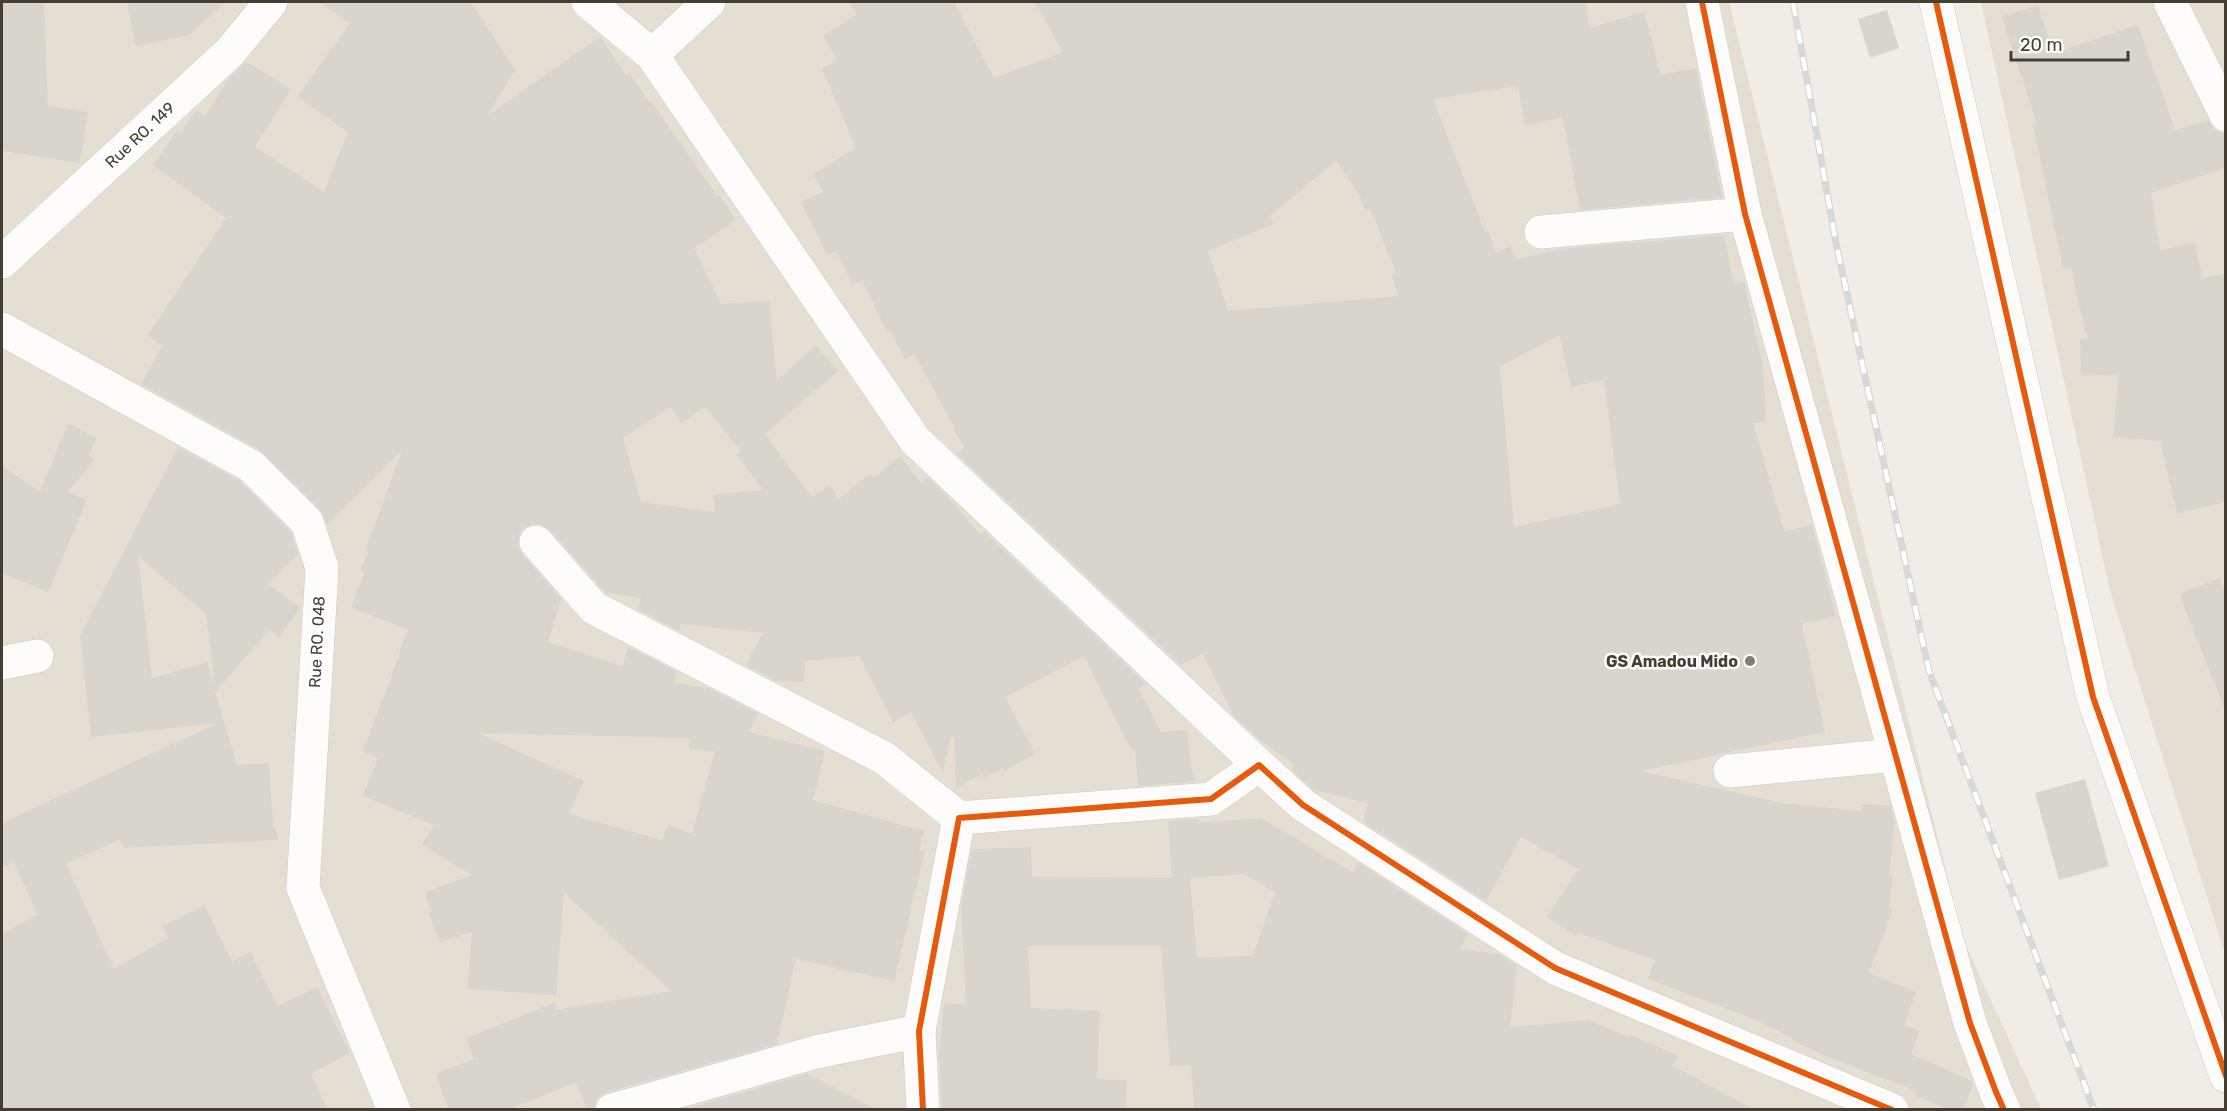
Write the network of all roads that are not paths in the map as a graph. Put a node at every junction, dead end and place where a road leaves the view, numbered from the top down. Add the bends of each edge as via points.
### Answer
1 (271, 2) edge
2 (588, 2) edge
3 (709, 2) edge
4 (1702, 2) edge
5 (1936, 2) edge
6 (2170, 2) edge
7 (652, 56) junction
8 (2226, 115) edge
9 (1745, 214) junction
10 (1541, 232) dead end
11 (2, 262) edge
12 (2, 329) edge
13 (536, 542) dead end
14 (37, 656) dead end
15 (2, 663) edge
16 (1895, 754) junction
17 (1259, 765) junction
18 (1730, 771) dead end
19 (959, 818) junction
20 (919, 1031) junction
21 (2226, 1076) edge
22 (394, 1110) edge
23 (612, 1110) edge
24 (923, 1110) edge
25 (1892, 1110) edge
26 (2004, 1110) edge

1 - 11 street, Rue RO. 149 via 230,52
2 - 7 street
3 - 7 street
4 - 9 street
5 - 21 street via 2093,697
6 - 8 street
7 - 17 street via 915,440
9 - 10 street
9 - 16 street
12 - 22 street, Rue RO. 048 via 251,466 307,522 322,568 303,888
13 - 19 street via 594,608 884,758
14 - 15 street
16 - 18 street
16 - 26 street via 1970,1023
17 - 19 street via 1210,800
17 - 25 street via 1303,805 1555,968
19 - 20 street
20 - 23 street via 816,1052
20 - 24 street

